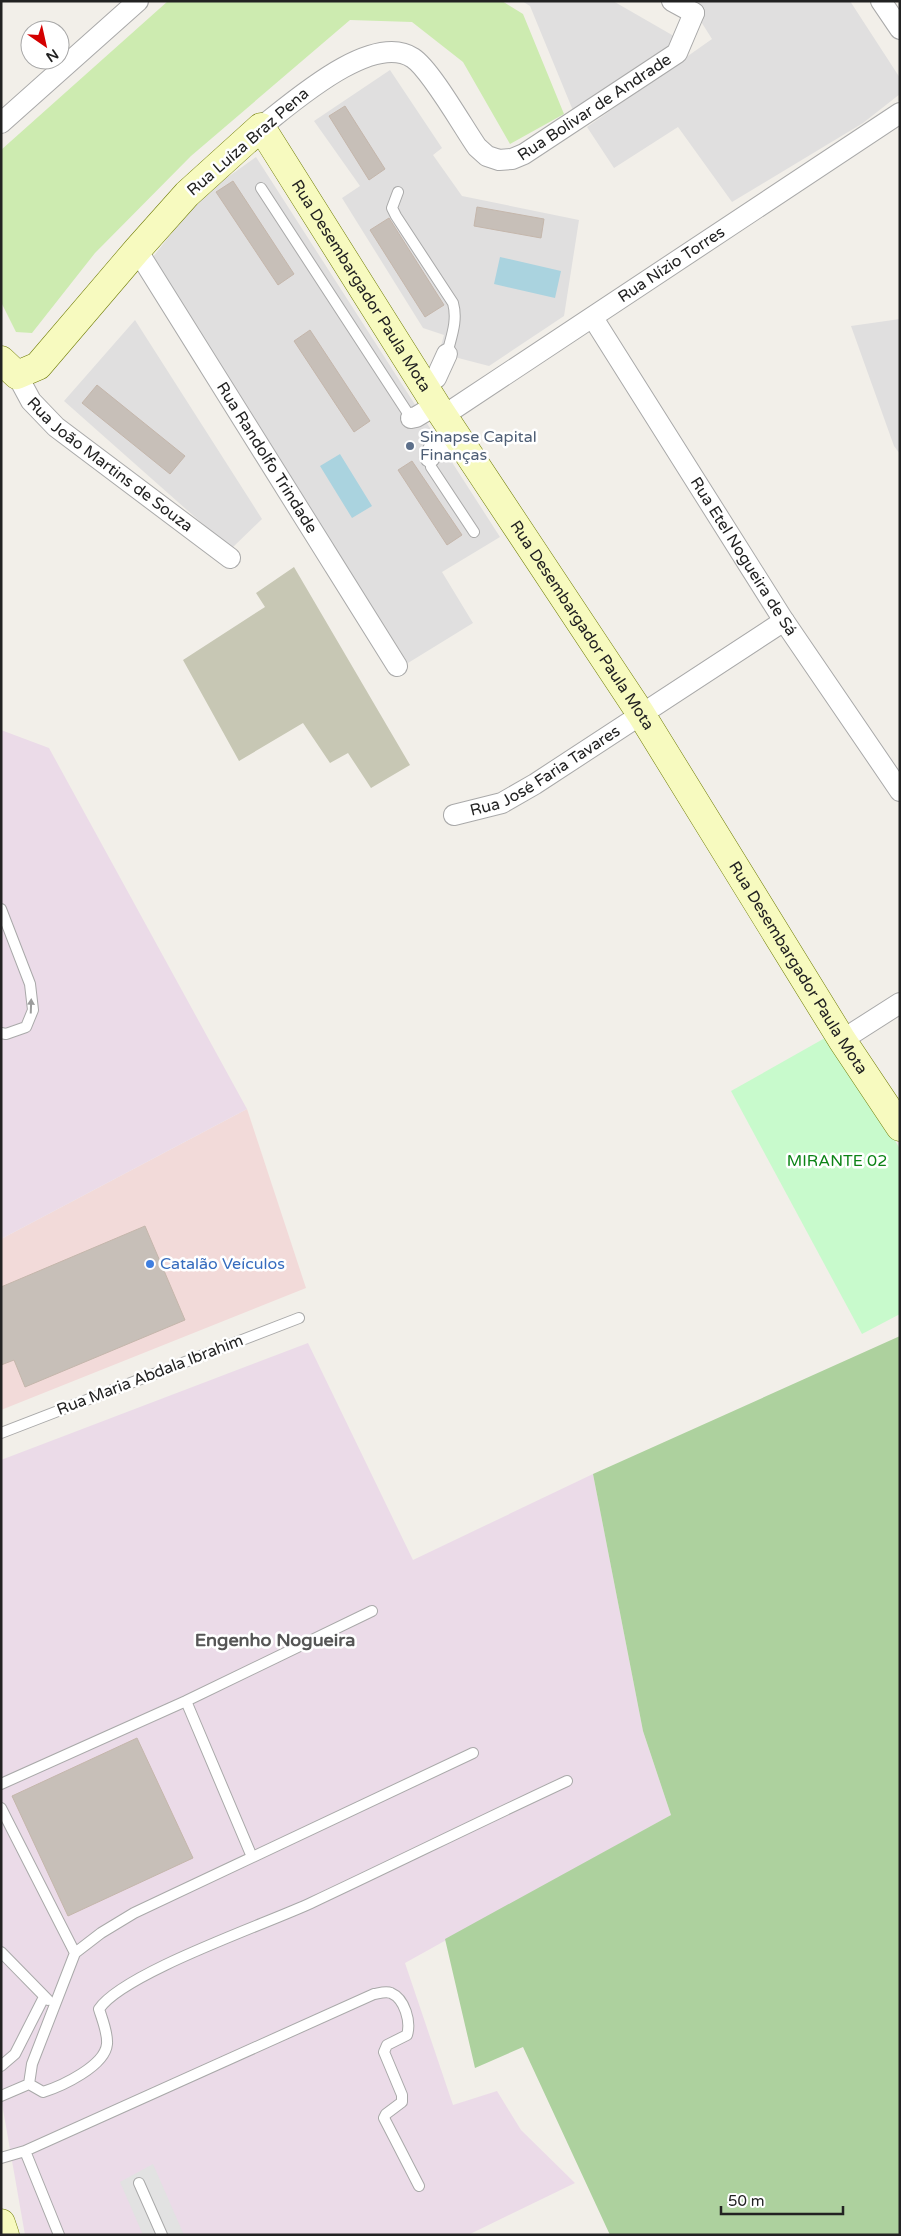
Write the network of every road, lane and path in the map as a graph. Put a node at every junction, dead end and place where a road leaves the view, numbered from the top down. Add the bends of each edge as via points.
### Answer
1 (138, 1) edge
2 (672, 1) edge
3 (881, 1) edge
4 (693, 7) edge
5 (900, 29) edge
6 (900, 113) edge
7 (1, 123) edge
8 (261, 127) junction
9 (499, 160) joint
10 (261, 188) dead end
11 (398, 192) dead end
12 (137, 250) junction
13 (593, 318) junction
14 (447, 354) joint
15 (9, 368) edge
16 (440, 410) junction
17 (411, 418) joint
18 (430, 457) joint
19 (474, 532) dead end
20 (230, 558) dead end
21 (784, 620) junction
22 (397, 666) dead end
23 (641, 714) junction
24 (900, 791) edge
25 (454, 815) dead end
26 (1, 909) edge
27 (900, 1003) edge
28 (1, 1033) edge
29 (842, 1040) junction
30 (900, 1127) edge
31 (299, 1318) dead end
32 (1, 1432) edge
33 (372, 1611) dead end
34 (186, 1701) junction
35 (473, 1753) dead end
36 (567, 1781) dead end
37 (1, 1784) edge
38 (1, 1808) edge
39 (252, 1858) junction
40 (1, 1952) edge
41 (75, 1953) junction
42 (44, 1997) junction
43 (54, 2006) junction
44 (1, 2066) edge
45 (29, 2084) junction
46 (1, 2096) edge
47 (25, 2151) junction
48 (1, 2158) edge
49 (139, 2183) dead end
50 (420, 2186) dead end
51 (1, 2223) edge
52 (5, 2235) edge
53 (59, 2235) edge
54 (162, 2235) edge

1 - 7 street
2 - 4 street
3 - 5 street
4 - 9 street, Rua Bolivar de Andrade via 677,52 666,62 524,154
6 - 13 street, Rua Nízio Torres
8 - 9 street, Rua Luíza Braz Pena via 319,82 349,64 372,54 392,52 412,57 427,73 477,147 487,156
8 - 12 street, Rua Luíza Braz Pena via 187,194
8 - 16 street, Rua Desembargador Paula Mota
10 - 17 lane
11 - 14 lane via 392,208 453,303 455,324
12 - 15 street, Rua Luíza Braz Pena via 38,366
12 - 22 street, Rua Randolfo Trindade
13 - 16 street, Rua Nízio Torres
13 - 21 street, Rua Etel Nogueira de Sá
14 - 16 street via 436,378
15 - 20 street, Rua João Martins de Souza via 31,401 56,427
16 - 17 street
16 - 18 street
16 - 23 street, Rua Desembargador Paula Mota
18 - 19 lane via 431,467
21 - 23 street, Rua José Faria Tavares
21 - 24 street, Rua Etel Nogueira de Sá
23 - 25 street, Rua José Faria Tavares via 502,802
23 - 29 street, Rua Desembargador Paula Mota
28 -> 26 lane via 26,1028 33,1010 30,984
27 - 29 street
29 - 30 street, Rua Desembargador Paula Mota
31 - 32 lane, Rua Maria Abdala Ibrahim
33 - 34 lane
34 - 37 lane
34 - 39 lane
35 - 39 lane
36 - 45 lane via 309,1904 161,1967 126,1986 99,2008 107,2043 103,2056 60,2087 43,2092
38 - 41 lane
39 - 41 lane via 134,1913 100,1933
40 - 42 lane
41 - 43 lane
42 - 43 lane
42 - 44 lane via 15,2054
43 - 45 lane via 32,2064
45 - 46 lane
47 - 48 lane
47 - 50 lane via 374,1994 389,1992 400,1999 410,2026 407,2035 387,2045 384,2052 402,2095 402,2102 384,2118
47 - 53 lane
49 - 54 lane
51 - 52 street

